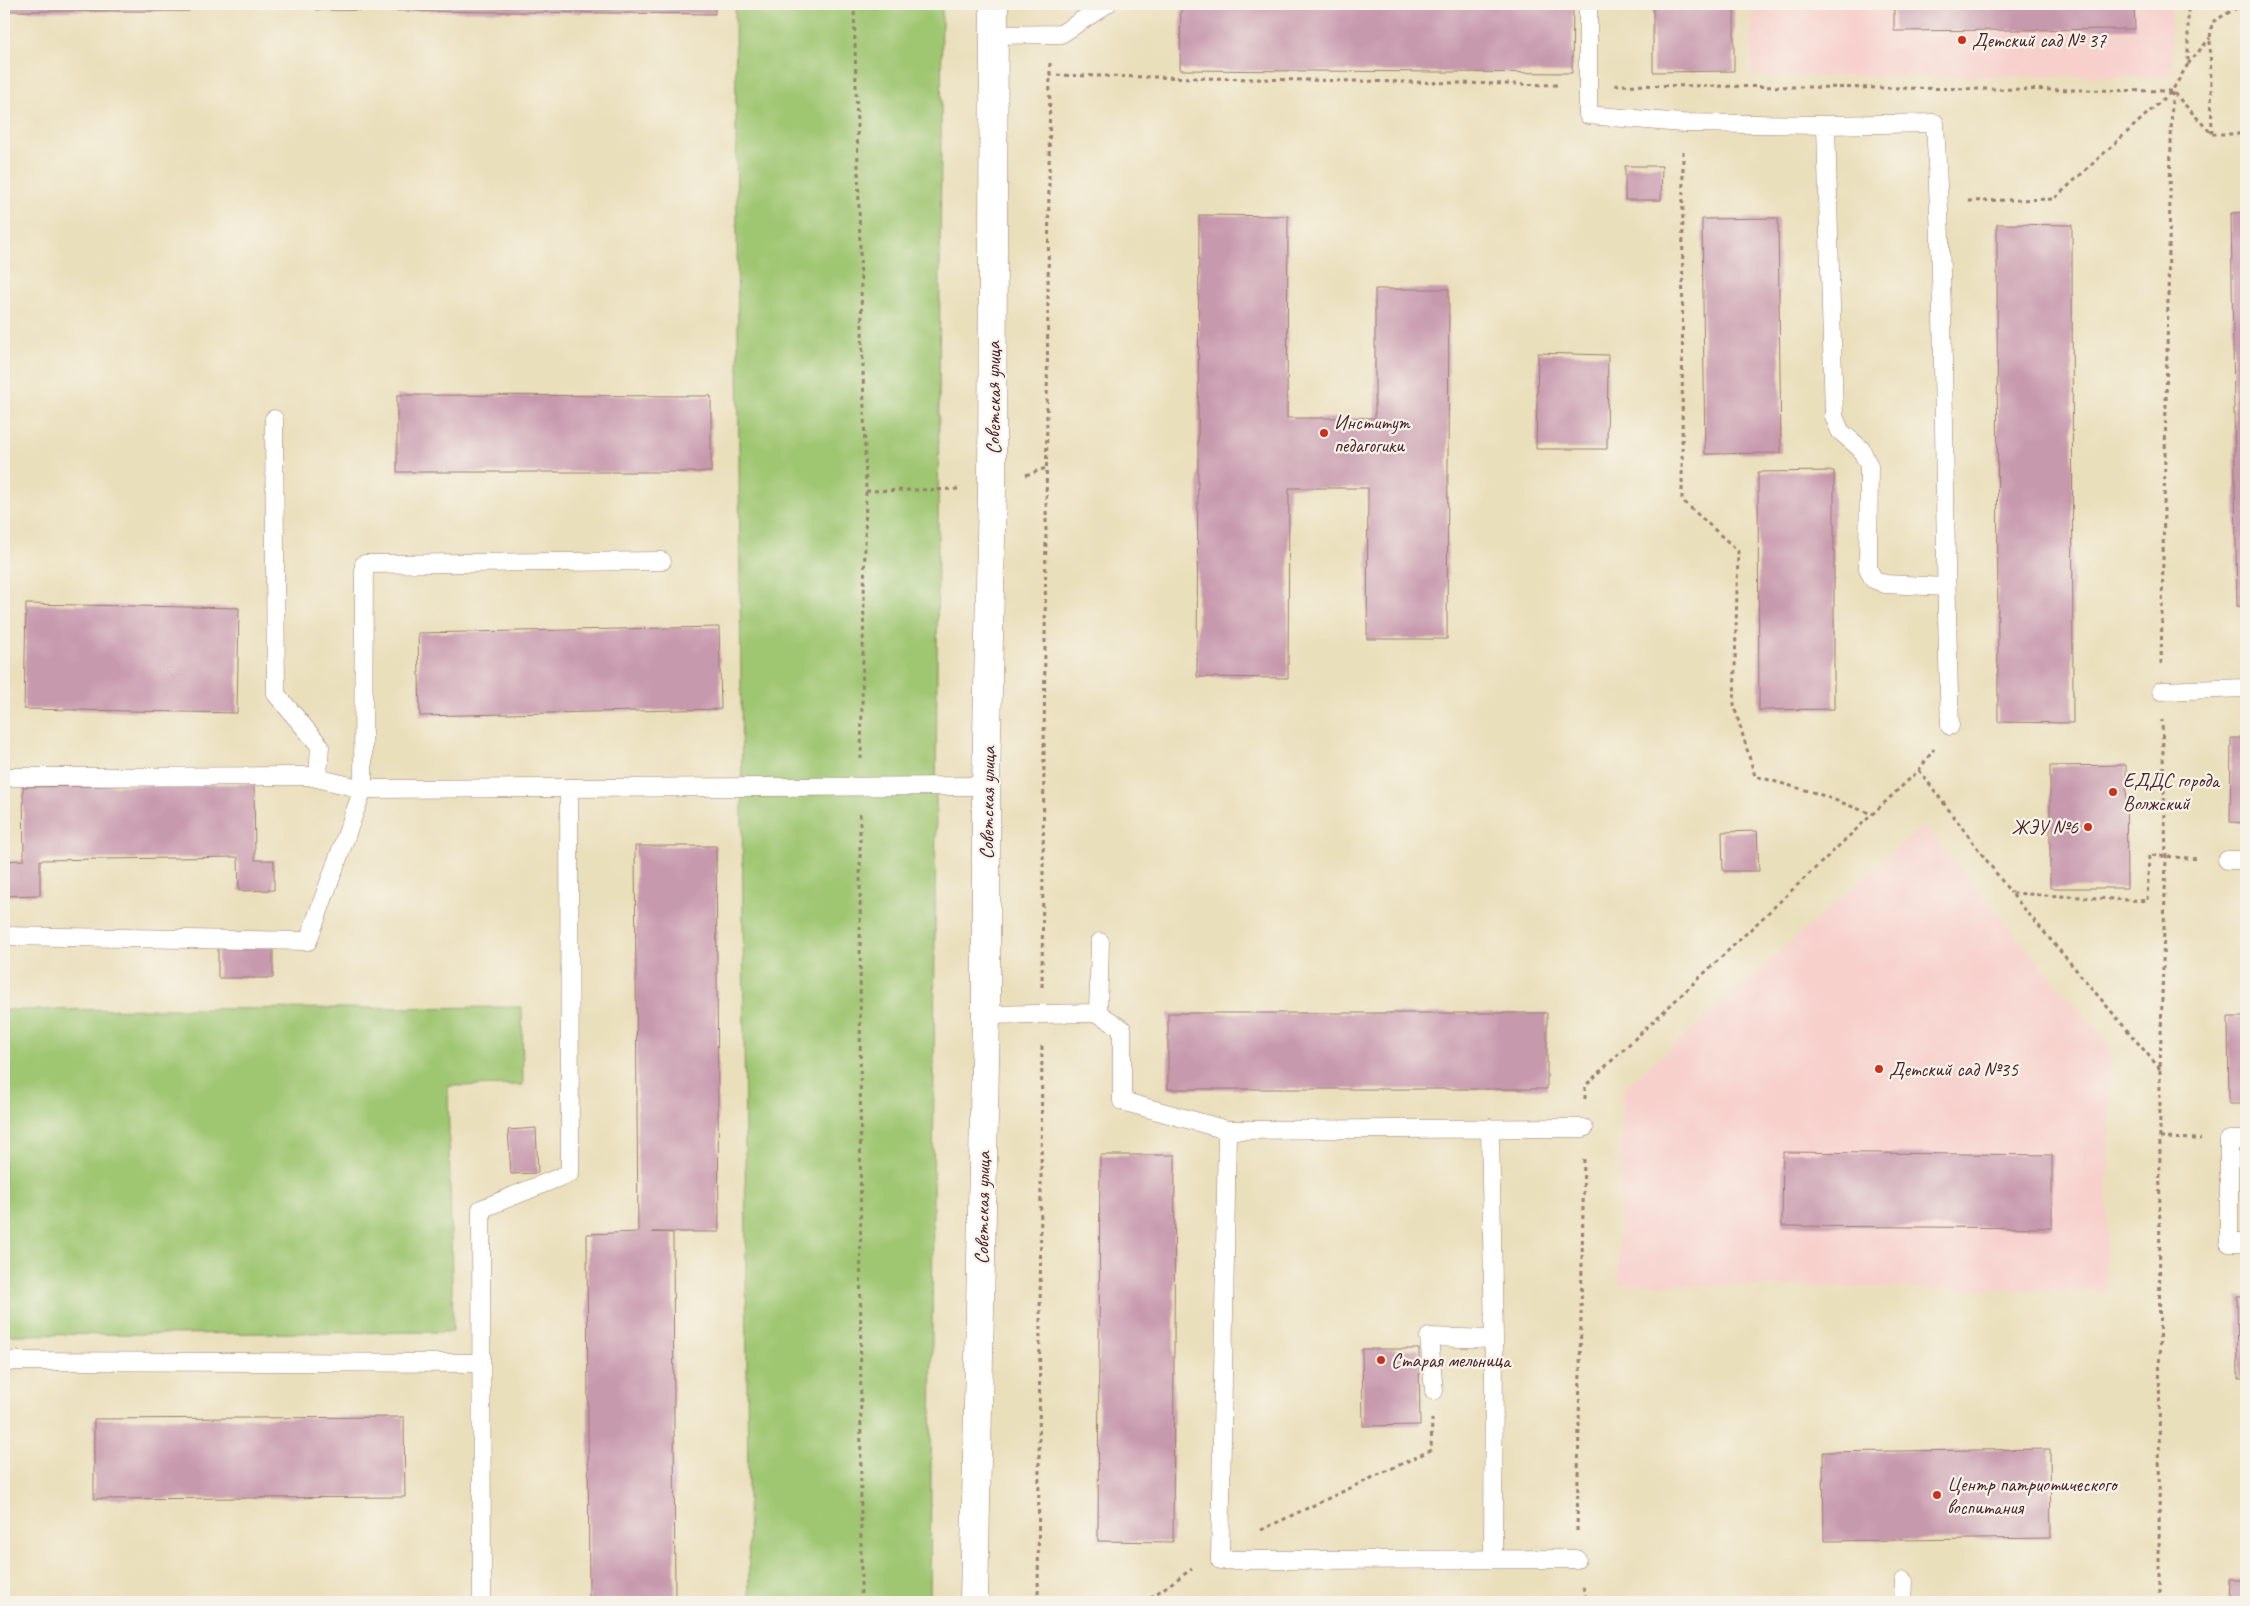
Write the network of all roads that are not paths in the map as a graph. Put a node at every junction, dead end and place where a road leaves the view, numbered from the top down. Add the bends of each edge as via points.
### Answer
1 (994, 4) edge
2 (1107, 4) edge
3 (1588, 4) edge
4 (995, 35) junction
5 (1826, 125) junction
6 (274, 419) dead end
7 (662, 561) dead end
8 (1945, 587) junction
9 (2246, 688) edge
10 (2161, 690) road end
11 (1950, 726) road end
12 (5, 777) dead end
13 (318, 777) junction
14 (986, 786) junction
15 (363, 789) junction
16 (569, 789) junction
17 (2226, 860) road end
18 (2246, 860) edge
19 (4, 936) edge
20 (1100, 942) dead end
21 (1098, 1013) junction
22 (986, 1015) junction
23 (1490, 1128) junction
24 (1584, 1128) road end
25 (1227, 1130) junction
26 (2238, 1140) edge
27 (2246, 1243) edge
28 (1494, 1339) junction
29 (481, 1363) junction
30 (4, 1364) edge
31 (1434, 1391) road end
32 (1493, 1559) junction
33 (1577, 1559) road end
34 (1904, 1581) dead end
35 (482, 1602) edge
36 (974, 1602) edge
37 (1903, 1602) edge

1 - 4 street, Советская улица
2 - 4 lane via 1061,34
3 - 5 lane via 1588,115 1682,123
4 - 14 street, Советская улица
5 - 8 lane via 1834,416 1840,431 1861,449 1869,466 1868,568 1873,578 1885,584
5 - 8 lane via 1935,123
6 - 13 lane via 276,694 320,746
7 - 15 lane via 364,564
8 - 11 lane
9 - 10 lane
12 - 13 lane
13 - 15 lane
14 - 16 lane
14 - 22 street, Советская улица
15 - 16 lane
15 - 19 lane via 308,941
16 - 29 lane via 570,1173 481,1209
17 - 18 lane
20 - 21 lane
21 - 22 lane
21 - 25 lane via 1122,1029 1122,1101
22 - 36 street, Советская улица
23 - 24 lane
23 - 25 lane
23 - 28 lane
25 - 32 lane via 1220,1560
26 - 27 lane via 2229,1243
28 - 31 lane via 1430,1337
28 - 32 lane
29 - 30 lane via 12,1361
29 - 35 lane
32 - 33 lane
34 - 37 lane

